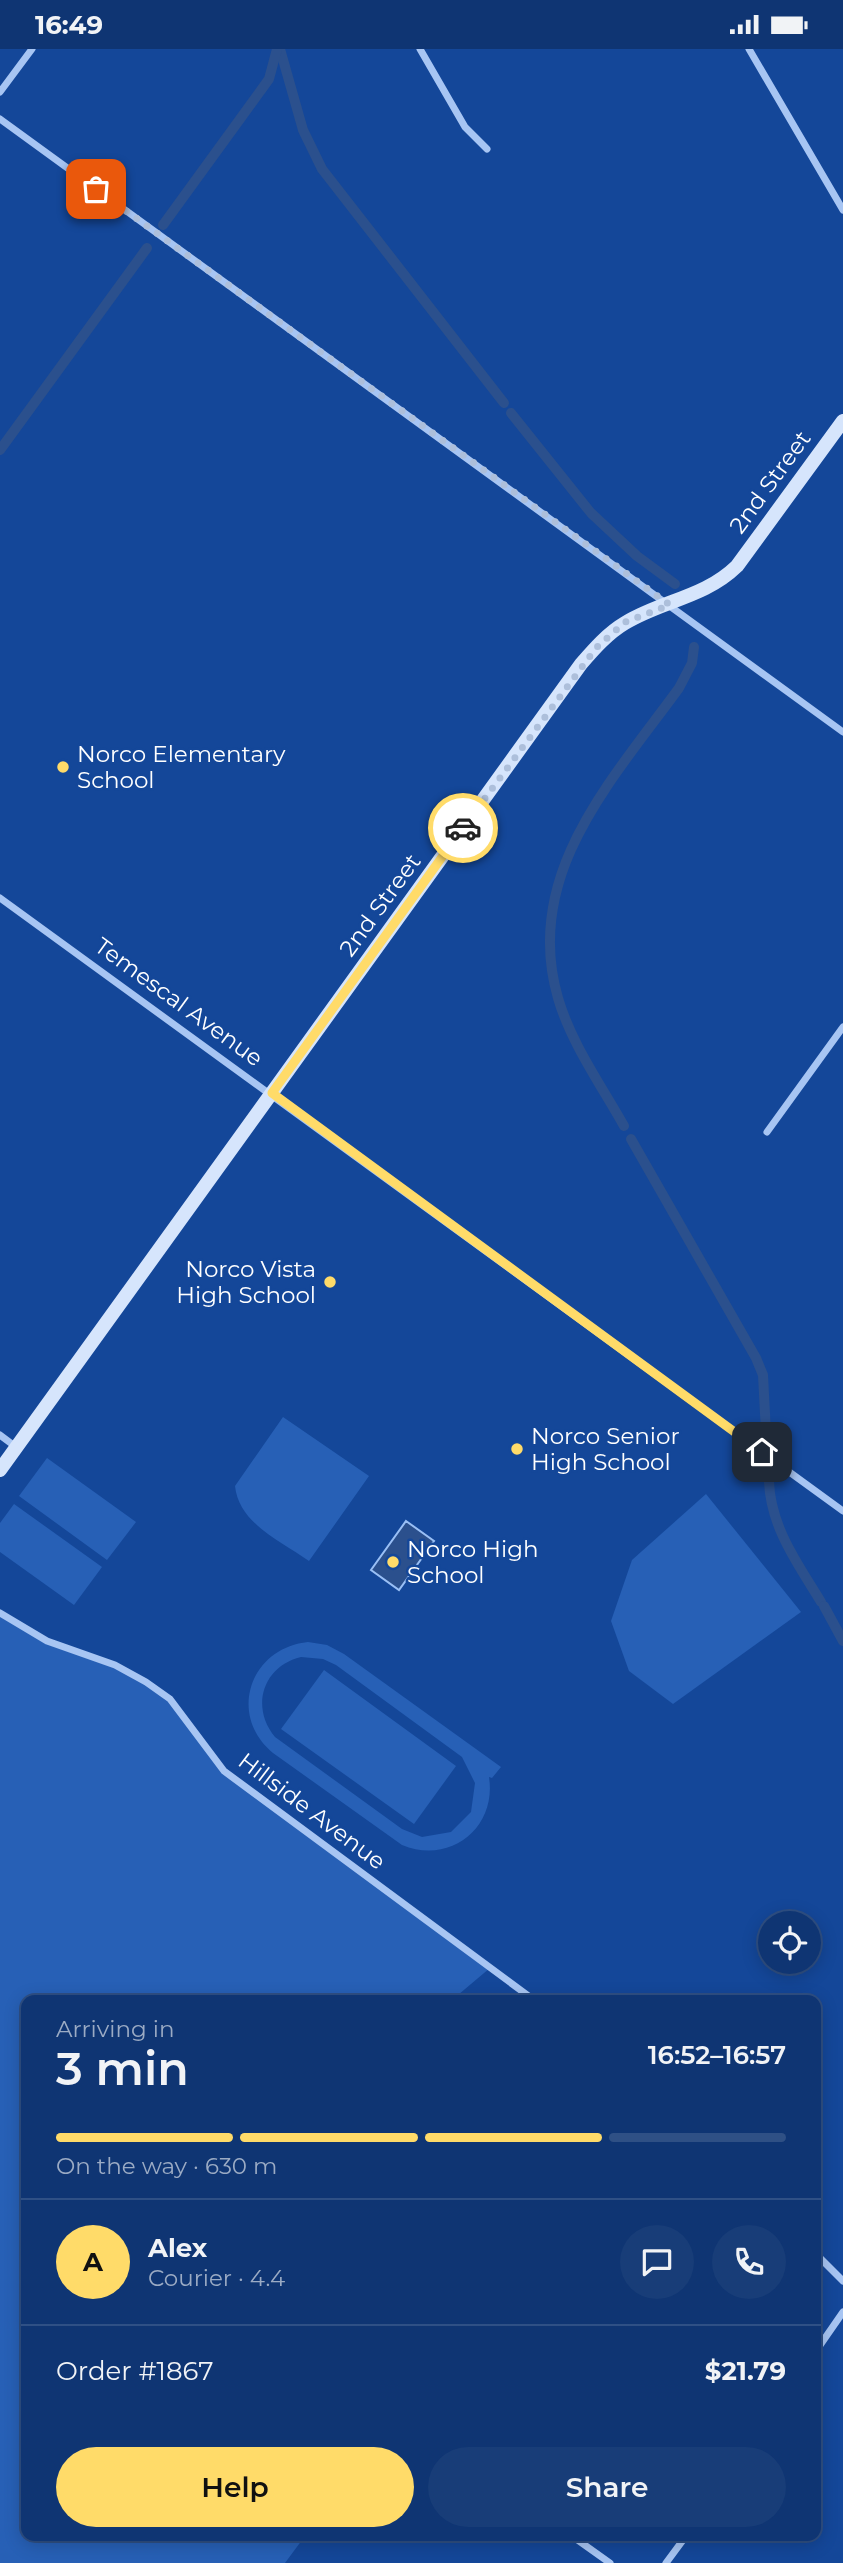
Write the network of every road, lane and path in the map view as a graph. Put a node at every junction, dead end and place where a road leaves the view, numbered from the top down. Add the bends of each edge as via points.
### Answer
1 (32, 49) edge
2 (420, 49) edge
3 (749, 49) edge
4 (0, 92) edge
5 (0, 119) edge
6 (487, 149) dead end
7 (843, 210) edge
8 (843, 421) edge
9 (670, 605) junction
10 (843, 732) edge
11 (0, 898) edge
12 (843, 1027) edge
13 (272, 1093) junction
14 (767, 1132) dead end
15 (0, 1435) edge
16 (16, 1447) junction
17 (0, 1469) edge
18 (843, 1511) edge
19 (0, 1613) edge
20 (527, 1995) edge
21 (821, 2259) edge
22 (843, 2281) edge
23 (843, 2313) edge
24 (821, 2344) edge
25 (579, 2541) edge
26 (682, 2541) edge
27 (610, 2563) edge
28 (666, 2563) edge

1 - 4 street
2 - 6 street via 465,127
3 - 7 street
5 - 9 street
8 - 9 street, 2nd Street via 737,566 711,588
9 - 10 street
9 - 13 street, 2nd Street via 625,622 581,664
11 - 13 street, Temescal Avenue
12 - 14 street
13 - 16 street, 2nd Street
13 - 18 street, Temescal Avenue
15 - 16 street
16 - 17 street, 2nd Street
19 - 20 street, Hillside Avenue via 47,1641 115,1665 170,1699 224,1770
21 - 22 street
23 - 24 street
25 - 27 street
26 - 28 street

